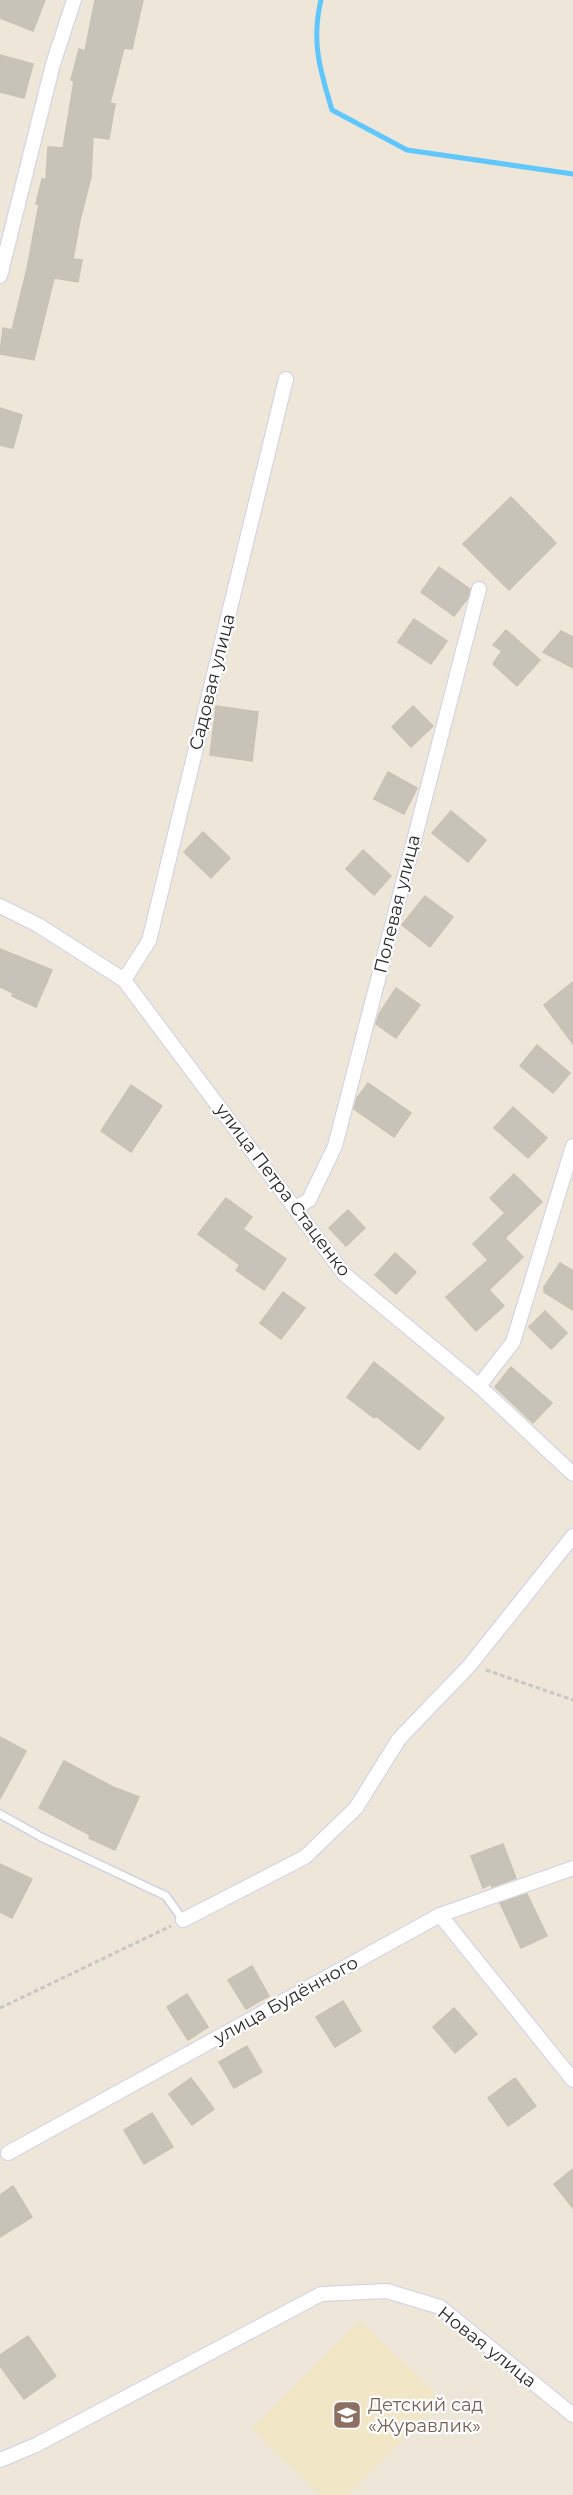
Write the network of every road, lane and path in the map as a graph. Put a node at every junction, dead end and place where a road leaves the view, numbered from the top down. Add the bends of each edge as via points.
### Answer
1 (74, 0) edge
2 (0, 276) edge
3 (286, 379) dead end
4 (479, 589) dead end
5 (0, 906) edge
6 (124, 980) junction
7 (573, 1146) edge
8 (296, 1208) junction
9 (479, 1386) junction
10 (573, 1474) edge
11 (573, 1536) edge
12 (470, 1665) junction
13 (573, 1700) edge
14 (0, 1814) edge
15 (573, 1868) edge
16 (440, 1915) junction
17 (183, 1920) junction
18 (0, 2008) edge
19 (573, 2080) edge
20 (8, 2153) dead end
21 (573, 2415) edge
22 (0, 2460) edge

1 - 2 street via 53,64
3 - 6 street, Садовая улица via 149,941
4 - 8 street, Полевая улица via 335,1146 309,1200
5 - 6 street, улица Петра Стаценко via 38,925
6 - 8 street, улица Петра Стаценко
7 - 9 street via 513,1342
8 - 9 street, улица Петра Стаценко via 344,1274
9 - 10 street, улица Петра Стаценко
11 - 12 street
12 - 13 path
12 - 17 street via 399,1739 356,1808 304,1857
14 - 17 lane via 166,1896
15 - 16 street, улица Будённого
16 - 19 street
16 - 20 street, улица Будённого
17 - 18 path
21 - 22 street, Новая улица via 440,2307 387,2291 321,2294 36,2445

